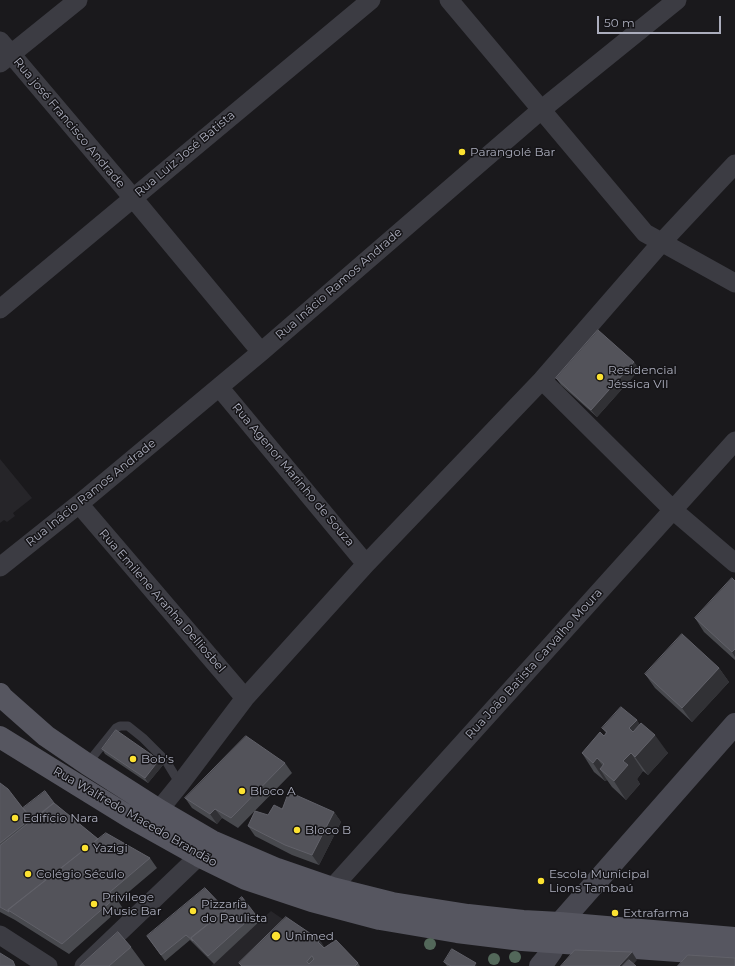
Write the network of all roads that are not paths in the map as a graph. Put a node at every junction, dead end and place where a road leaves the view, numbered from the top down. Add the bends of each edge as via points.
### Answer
1 (78, 0) edge
2 (371, 0) edge
3 (449, 0) edge
4 (677, 0) edge
5 (4, 52) edge
6 (541, 110) junction
7 (735, 164) edge
8 (133, 198) junction
9 (662, 242) junction
10 (735, 283) edge
11 (0, 309) edge
12 (261, 352) junction
13 (542, 380) junction
14 (219, 387) junction
15 (735, 441) edge
16 (79, 504) junction
17 (673, 510) junction
18 (735, 563) edge
19 (366, 564) junction
20 (0, 567) edge
21 (0, 694) edge
22 (245, 698) junction
23 (735, 724) edge
24 (0, 737) edge
25 (87, 764) junction
26 (180, 784) junction
27 (159, 810) junction
28 (199, 856) junction
29 (332, 888) junction
30 (558, 933) junction
31 (0, 935) edge
32 (735, 938) edge
33 (735, 955) edge
34 (48, 966) edge
35 (84, 966) edge
36 (540, 966) edge

1 - 5 street
2 - 8 street, Rua Luiz José Batista
3 - 6 street
4 - 6 street, Rua Inácio Ramos Andrade
5 - 8 street, Rua josé Francisco Andrade
6 - 9 street via 646,233
6 - 12 street, Rua Inácio Ramos Andrade
7 - 9 street
8 - 11 street, Rua Luiz José Batista
8 - 12 street, Rua josé Francisco Andrade
9 - 10 street
9 - 13 street
12 - 14 street, Rua Inácio Ramos Andrade
13 - 17 street
13 - 19 street
14 - 16 street, Rua Inácio Ramos Andrade
14 - 19 street, Rua Agenor Marinho de Souza
15 - 17 street, Rua João Batista Carvalho Moura
16 - 20 street, Rua Inácio Ramos Andrade
16 - 22 street, Rua Emilene Aranha Delliosbel
17 - 18 street
17 - 29 street, Rua João Batista Carvalho Moura
19 - 22 street
21 - 25 main road, Rua Walfredo Macedo Brandão via 46,736
22 - 26 street
23 - 30 main road
24 - 28 main road, Rua Walfredo Macedo Brandão via 131,818
25 - 26 lane via 116,728 128,726 166,761
25 - 27 main road, Rua Walfredo Macedo Brandão
26 - 27 street
27 - 29 main road, Rua Walfredo Macedo Brandão via 212,840
28 - 30 main road, Rua Walfredo Macedo Brandão via 246,879 312,901 380,919 522,940
28 - 35 street
29 - 30 main road, Rua Walfredo Macedo Brandão via 400,904 516,920
30 - 32 main road
30 - 33 main road
30 - 36 main road via 550,955
31 - 34 street

